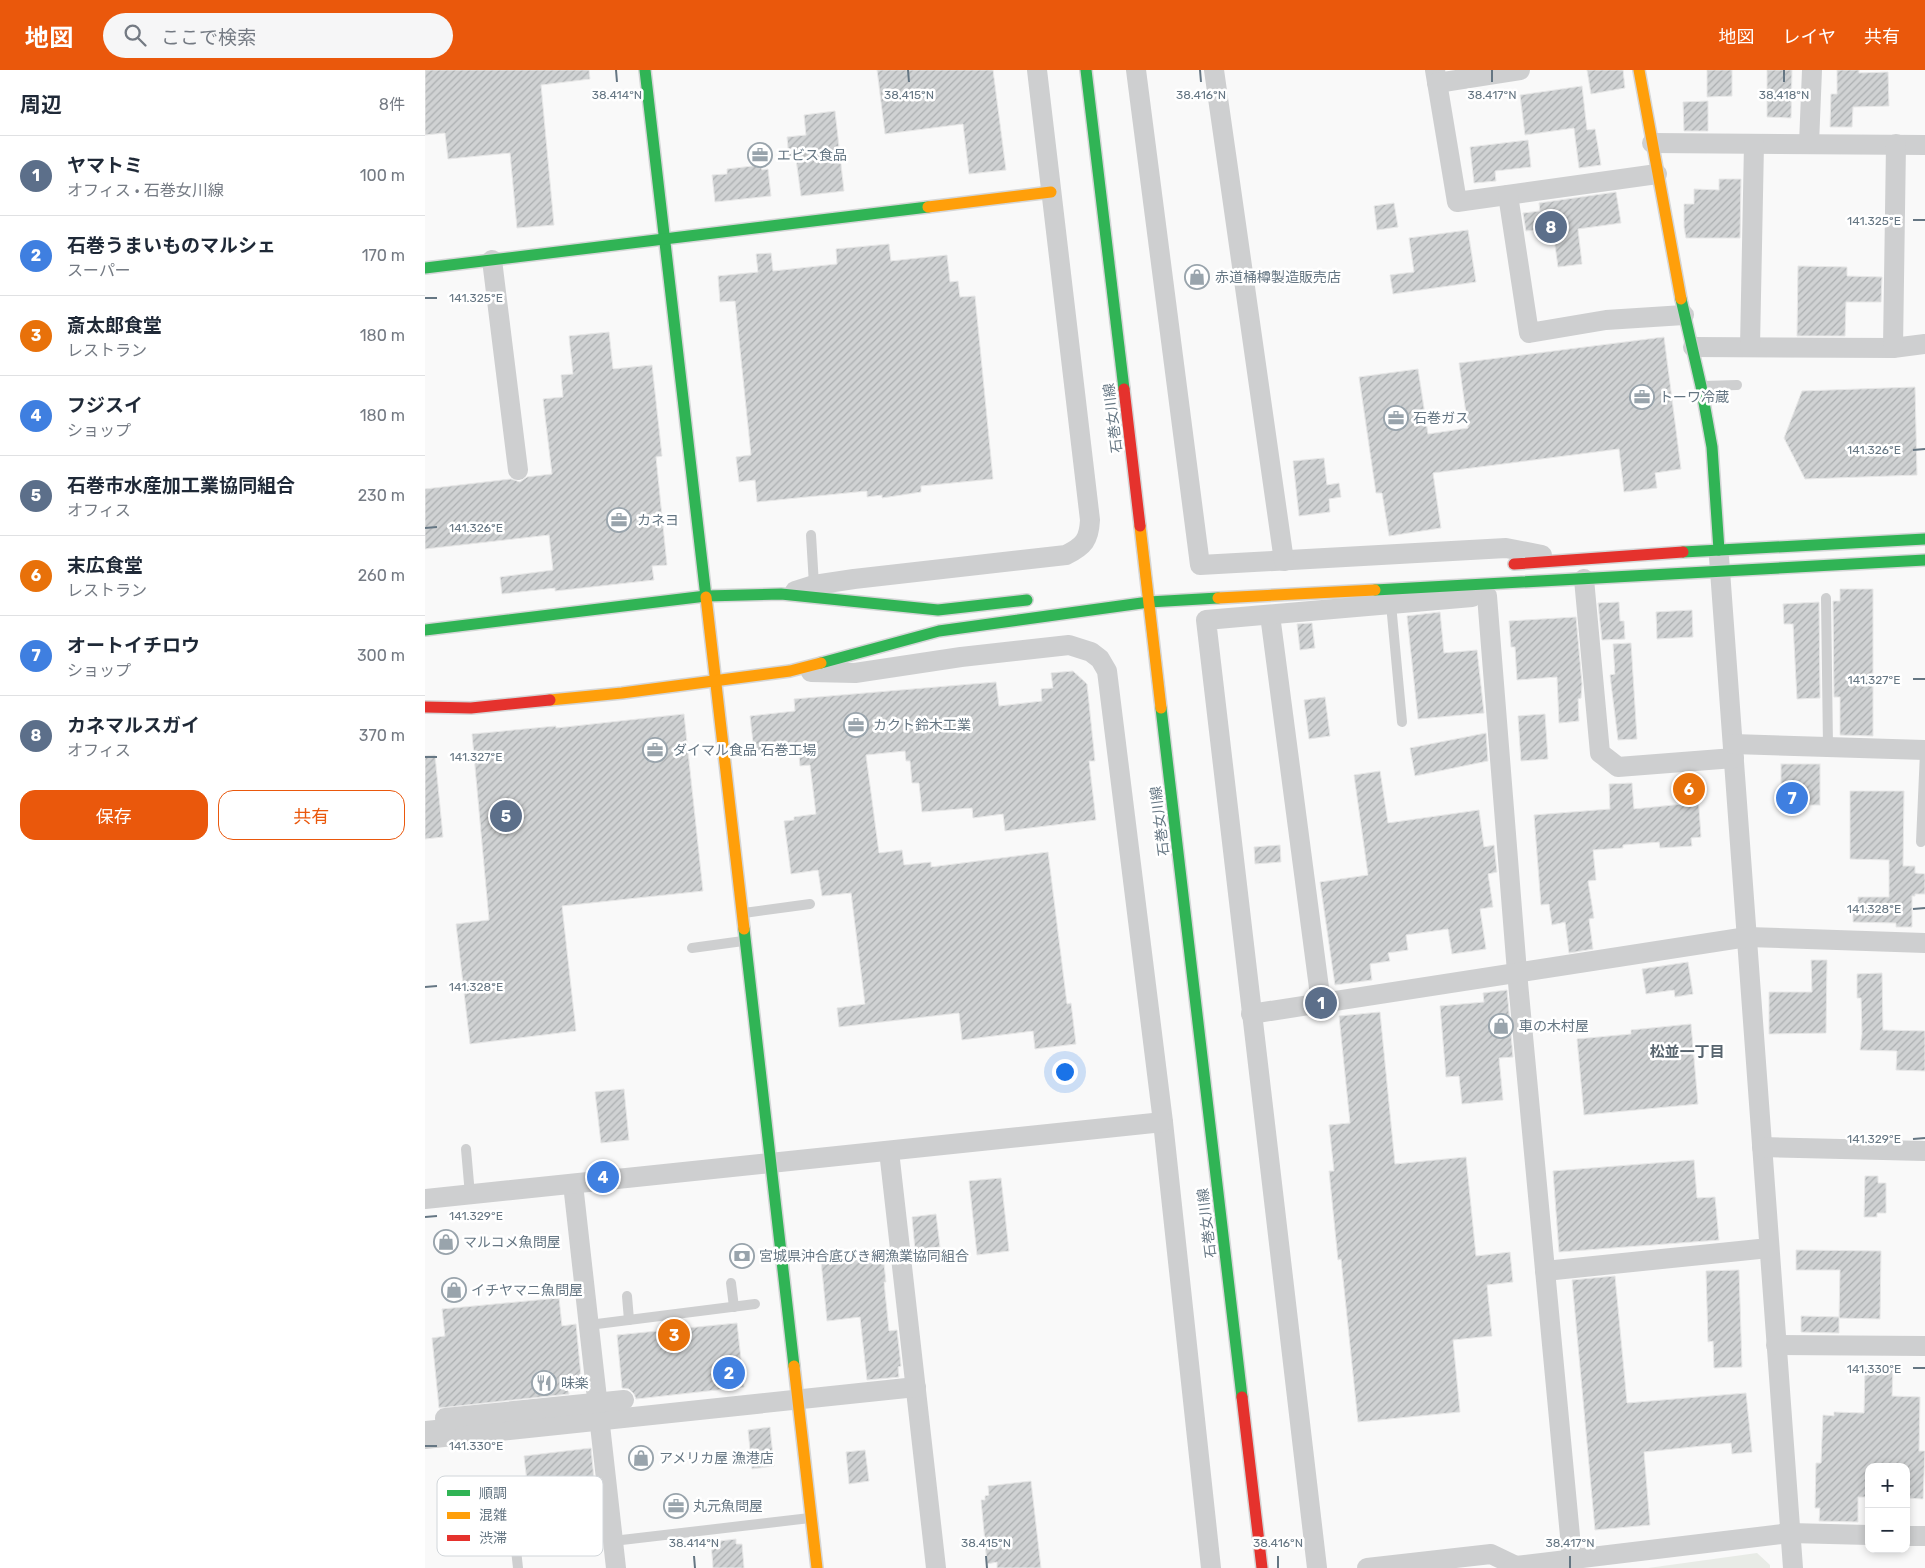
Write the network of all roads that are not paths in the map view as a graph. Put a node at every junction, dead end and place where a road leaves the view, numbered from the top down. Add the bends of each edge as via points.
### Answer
1 (645, 70) edge
2 (1037, 70) edge
3 (1086, 70) edge
4 (1136, 70) edge
5 (1214, 70) edge
6 (1520, 70) edge
7 (1639, 70) edge
8 (1811, 70) edge
9 (1436, 77) edge
10 (1652, 143) junction
11 (1754, 144) junction
12 (1809, 144) junction
13 (1896, 144) junction
14 (1925, 144) edge
15 (1657, 174) junction
16 (1051, 192) junction
17 (1508, 195) junction
18 (665, 239) junction
19 (492, 260) junction
20 (425, 268) edge
21 (1684, 315) junction
22 (1925, 344) edge
23 (1693, 347) junction
24 (1750, 347) junction
25 (1893, 348) junction
26 (1737, 385) dead end
27 (1701, 386) junction
28 (518, 470) dead end
29 (811, 535) dead end
30 (1925, 539) edge
31 (1907, 540) junction
32 (1719, 550) junction
33 (1569, 560) junction
34 (1925, 560) edge
35 (1284, 561) junction
36 (1909, 561) junction
37 (1507, 565) dead end
38 (1720, 572) junction
39 (1575, 579) junction
40 (814, 585) junction
41 (781, 594) junction
42 (706, 596) junction
43 (1487, 596) junction
44 (1043, 598) dead end
45 (1826, 598) dead end
46 (1149, 602) junction
47 (1391, 604) junction
48 (1270, 615) junction
49 (425, 630) edge
50 (791, 671) junction
51 (716, 681) junction
52 (425, 707) edge
53 (471, 708) junction
54 (432, 719) dead end
55 (1402, 722) dead end
56 (1828, 747) junction
57 (1733, 751) junction
58 (1925, 751) edge
59 (1921, 842) dead end
60 (810, 904) dead end
61 (742, 913) junction
62 (1747, 937) junction
63 (745, 941) junction
64 (1925, 943) edge
65 (692, 948) dead end
66 (1517, 972) junction
67 (1321, 1003) junction
68 (1251, 1014) junction
69 (1163, 1122) junction
70 (1762, 1147) junction
71 (466, 1149) dead end
72 (889, 1151) junction
73 (1925, 1151) edge
74 (771, 1163) junction
75 (573, 1184) junction
76 (470, 1195) junction
77 (425, 1199) edge
78 (1769, 1248) junction
79 (1545, 1271) junction
80 (731, 1283) dead end
81 (627, 1296) dead end
82 (755, 1304) dead end
83 (734, 1307) junction
84 (629, 1320) junction
85 (589, 1325) junction
86 (1776, 1345) junction
87 (1925, 1346) edge
88 (915, 1387) junction
89 (798, 1399) junction
90 (623, 1400) dead end
91 (600, 1420) junction
92 (425, 1431) edge
93 (425, 1440) edge
94 (811, 1518) junction
95 (1790, 1533) junction
96 (1865, 1535) edge
97 (1910, 1536) edge
98 (1925, 1536) edge
99 (613, 1541) junction
100 (1572, 1563) edge
101 (1515, 1567) edge
102 (616, 1568) edge
103 (817, 1568) edge
104 (936, 1568) edge
105 (1211, 1568) edge
106 (1262, 1568) edge
107 (1317, 1568) edge
108 (1367, 1568) edge
109 (1793, 1568) edge

1 - 18 street
2 - 16 street
3 - 46 street, 石巻女川線
4 - 35 street via 1200,565
5 - 35 street
6 - 9 street
7 - 10 street
8 - 12 street
9 - 17 street via 1457,202
10 - 11 street
10 - 15 street
11 - 12 street
11 - 24 street
12 - 13 street
13 - 14 street
13 - 25 street
15 - 17 street
15 - 21 street
16 - 18 street
16 - 40 street via 1090,520 1084,543 1066,555
17 - 21 street via 1529,333 1606,320
18 - 19 street
18 - 42 street
19 - 20 street
19 - 28 street
21 - 23 street
22 - 25 street
23 - 24 street
23 - 27 street
24 - 25 street
26 - 27 lane
27 - 32 street via 1712,447
29 - 40 lane
30 - 31 street
31 - 32 street
31 - 36 street
32 - 33 street
32 - 38 street
33 - 35 street via 1506,548
33 - 37 street
34 - 36 street
36 - 38 street
38 - 39 street
38 - 57 street
39 - 43 street via 1524,593
39 - 46 street
39 - 57 street via 1600,753 1618,767
40 - 41 street
41 - 42 street
41 - 44 street via 938,610
42 - 49 street
42 - 51 street
43 - 47 street
43 - 66 street
45 - 56 lane
46 - 50 street via 939,631
46 - 106 street, 石巻女川線
47 - 48 street
47 - 55 lane
48 - 67 street
48 - 68 street via 1206,620
50 - 51 street
50 - 69 street via 855,673 1069,645 1091,652 1100,659 1107,671
51 - 53 street
51 - 61 street
52 - 53 street
53 - 54 street
56 - 57 street
56 - 58 street
57 - 62 street
58 - 59 lane
60 - 61 lane
61 - 63 street
62 - 64 street
62 - 66 street
62 - 70 street
63 - 65 lane
63 - 74 street
66 - 67 street
66 - 79 street
67 - 68 street
68 - 107 street
69 - 72 street
69 - 105 street
70 - 73 street
70 - 78 street
71 - 76 lane
72 - 74 street
72 - 88 street
74 - 75 street
74 - 89 street
75 - 76 street
75 - 85 street
76 - 77 street
78 - 79 street
78 - 86 street
79 - 100 street
80 - 83 lane
81 - 84 lane
82 - 83 lane
83 - 84 lane
84 - 85 lane
85 - 91 street
86 - 87 street
86 - 95 street
88 - 89 street
88 - 104 street
89 - 91 street
89 - 94 street
90 - 92 street, bridge via 445,1418 446,1429
91 - 93 street
91 - 99 street
94 - 99 lane
94 - 103 street
95 - 96 street
95 - 100 street
95 - 109 street
97 - 98 street
99 - 102 street
100 - 101 street
101 - 108 street via 1491,1554

